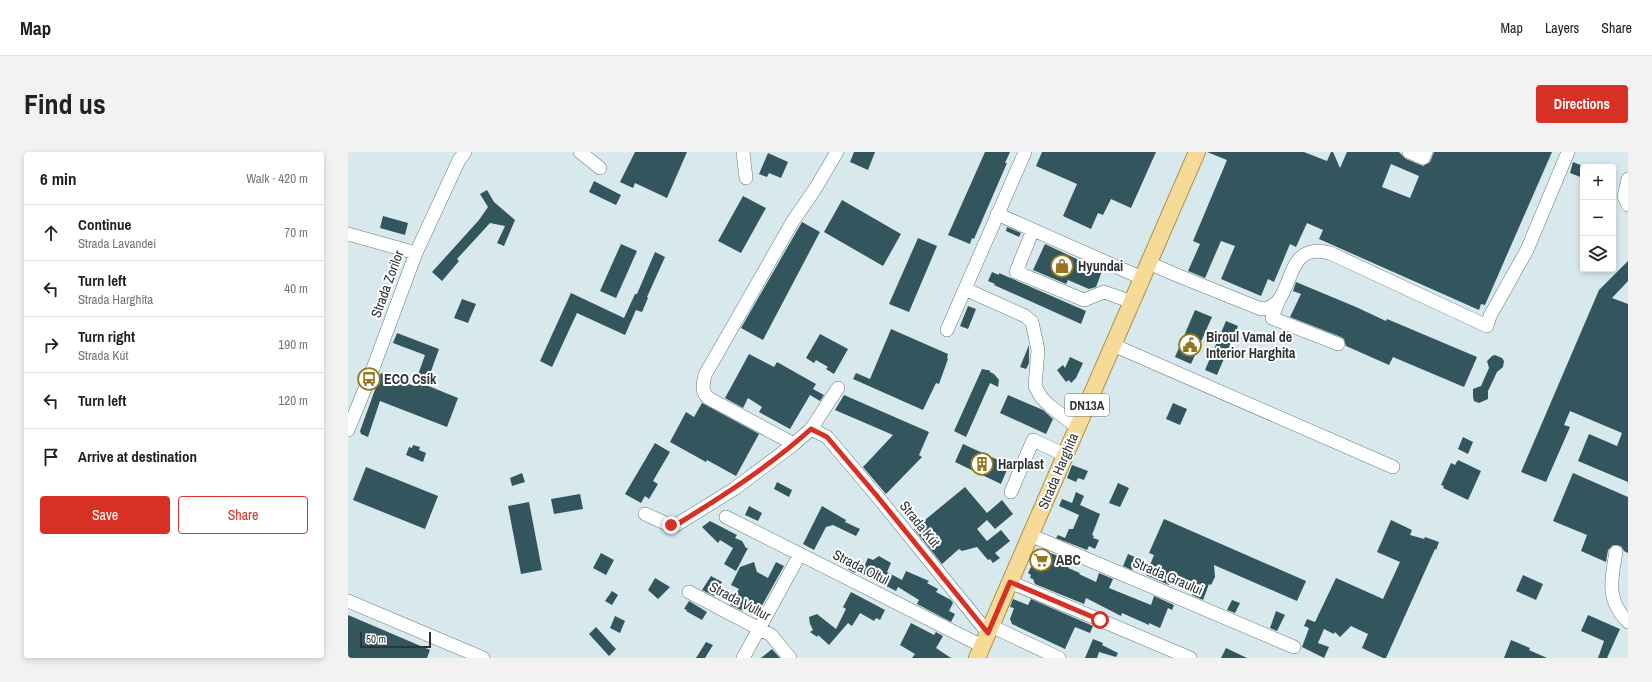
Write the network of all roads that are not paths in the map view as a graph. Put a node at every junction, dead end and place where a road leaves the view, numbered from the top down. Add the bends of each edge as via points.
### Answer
1 (465, 152) edge
2 (580, 152) edge
3 (743, 152) edge
4 (837, 152) edge
5 (1024, 152) edge
6 (1197, 152) edge
7 (1409, 152) edge
8 (1426, 152) edge
9 (1568, 152) edge
10 (600, 168) dead end
11 (746, 178) dead end
12 (1628, 179) edge
13 (1628, 205) edge
14 (997, 214) junction
15 (1033, 230) junction
16 (348, 234) edge
17 (416, 253) junction
18 (1149, 262) junction
19 (1142, 278) junction
20 (965, 289) junction
21 (1280, 297) junction
22 (1132, 302) junction
23 (1260, 309) junction
24 (1272, 318) junction
25 (947, 330) dead end
26 (1338, 344) dead end
27 (1113, 345) junction
28 (838, 388) dead end
29 (815, 424) junction
30 (1077, 427) junction
31 (348, 430) edge
32 (794, 444) junction
33 (1065, 455) junction
34 (1393, 467) dead end
35 (1011, 492) dead end
36 (644, 514) dead end
37 (726, 517) dead end
38 (1030, 535) junction
39 (1616, 552) dead end
40 (800, 554) junction
41 (1010, 582) junction
42 (690, 592) dead end
43 (348, 601) edge
44 (1628, 622) edge
45 (760, 629) junction
46 (984, 641) edge
47 (1294, 648) dead end
48 (483, 658) edge
49 (743, 658) edge
50 (790, 658) edge
51 (1059, 658) edge
52 (1190, 658) edge

1 - 17 street, Strada Zorilor
2 - 10 street
3 - 11 street
4 - 32 street via 793,221 705,375 703,384 703,393 708,398
5 - 14 street
6 - 18 main road, Strada Harghita / DN13A
7 - 8 street via 1423,158
9 - 21 street via 1527,250 1490,316 1487,326 1322,251 1299,258
12 - 13 street via 1624,196
14 - 15 street
14 - 20 street
15 - 19 street
15 - 22 street via 1016,272 1084,300 1104,292
16 - 17 street
17 - 31 street, Strada Zorilor
18 - 19 main road, Strada Harghita / DN13A
18 - 23 street
19 - 22 main road, Strada Harghita / DN13A
20 - 25 street
20 - 30 street via 1025,316 1032,322 1038,350 1035,386 1050,406
21 - 23 street via 1277,303
21 - 24 street
22 - 27 main road, Strada Harghita / DN13A
23 - 24 street
24 - 26 street
27 - 30 main road, Strada Harghita / DN13A
27 - 34 street
28 - 29 street
29 - 32 street
29 - 46 street, Strada Kút via 877,496
30 - 33 main road, Strada Harghita / DN13A
32 - 36 street via 734,489 676,525
33 - 35 street via 1033,440
33 - 38 main road, Strada Harghita / DN13A
37 - 40 street, Strada Oltul
38 - 41 main road, Strada Harghita / DN13A
38 - 47 street, Strada Graului
39 - 44 street via 1611,590 1620,614
40 - 45 street
40 - 46 street, Strada Oltul
41 - 46 main road, Strada Harghita / DN13A
41 - 52 street
42 - 45 street, Strada Vultur
43 - 48 street
45 - 49 street
45 - 50 street, Strada Vultur via 771,635
46 - 51 street, Strada Oltul

